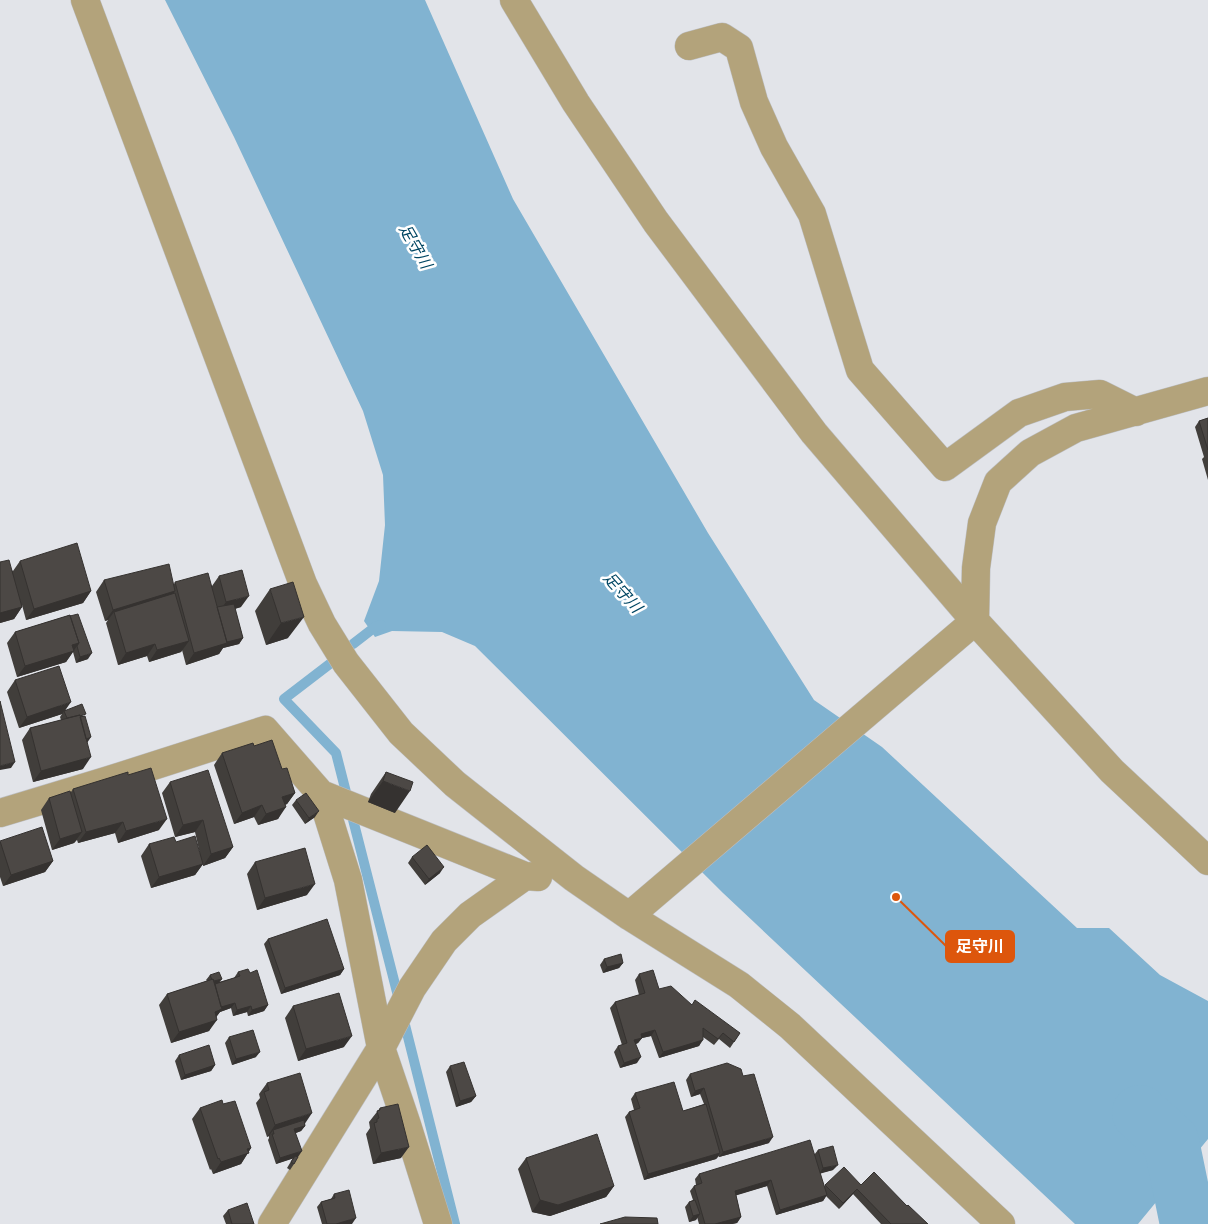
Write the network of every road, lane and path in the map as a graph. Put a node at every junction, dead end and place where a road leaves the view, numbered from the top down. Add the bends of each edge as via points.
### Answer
1 (85, 0) edge
2 (514, 0) edge
3 (689, 46) dead end
4 (1208, 391) edge
5 (1136, 412) junction
6 (970, 625) junction
7 (339, 802) junction
8 (0, 813) edge
9 (1208, 861) edge
10 (525, 876) junction
11 (574, 878) junction
12 (636, 910) junction
13 (384, 1041) junction
14 (272, 1224) edge
15 (437, 1224) edge
16 (1001, 1224) edge

1 - 11 street via 303,584 322,624 346,663 401,734 455,784
2 - 6 street via 576,103 656,222 814,433
3 - 5 street via 722,37 739,48 754,102 774,147 812,214 860,370 945,467 1018,413 1065,397 1100,394
4 - 5 street
5 - 6 street via 1076,428 1030,453 998,482 982,523
6 - 9 street via 1112,771
6 - 12 street
7 - 8 street via 265,730
7 - 10 street
7 - 13 street via 348,880
10 - 11 street
10 - 13 street via 470,915 444,941 412,988
11 - 12 street
12 - 16 street via 739,984 790,1026
13 - 14 street
13 - 15 street

